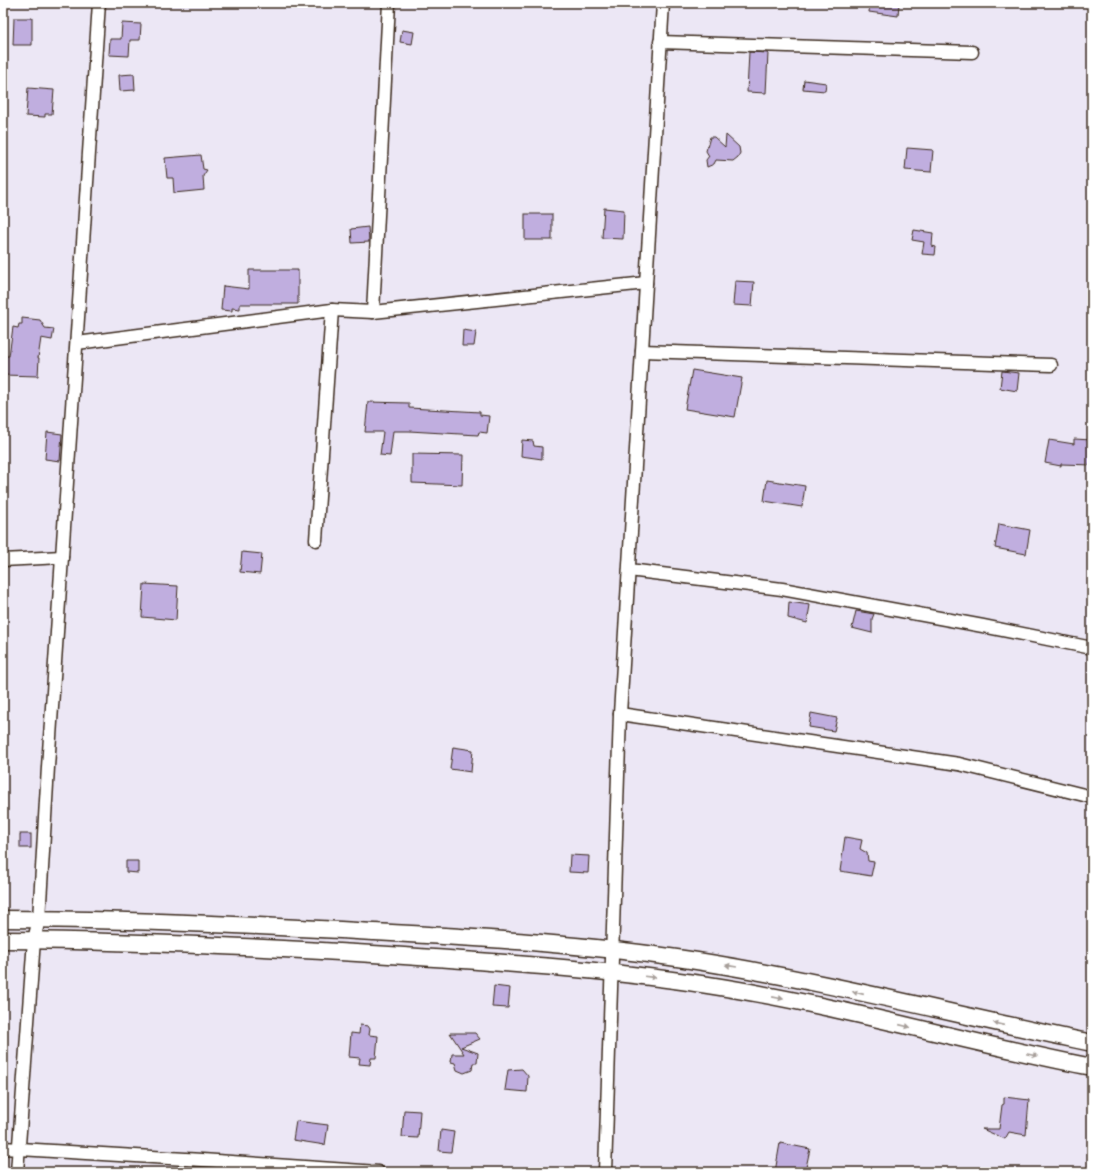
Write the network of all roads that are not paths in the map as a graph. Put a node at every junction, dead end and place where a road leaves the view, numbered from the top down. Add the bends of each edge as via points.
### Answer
1 (99, 3) edge
2 (389, 3) edge
3 (662, 3) edge
4 (660, 42) junction
5 (972, 52) dead end
6 (646, 283) junction
7 (332, 310) junction
8 (373, 312) junction
9 (76, 343) junction
10 (642, 351) junction
11 (1051, 365) dead end
12 (316, 540) dead end
13 (62, 558) junction
14 (3, 560) edge
15 (629, 570) junction
16 (1092, 648) edge
17 (620, 714) junction
18 (1092, 797) edge
19 (3, 919) edge
20 (39, 919) junction
21 (3, 940) edge
22 (34, 940) junction
23 (612, 950) junction
24 (611, 972) junction
25 (1092, 1043) edge
26 (1092, 1067) edge
27 (3, 1148) edge
28 (19, 1149) junction
29 (321, 1170) edge
30 (17, 1172) edge
31 (378, 1172) edge
32 (605, 1172) edge

1 - 9 street
2 - 8 street
3 - 4 street
4 - 5 street
4 - 6 street
6 - 8 street
6 - 10 street
7 - 8 street
7 - 9 street
7 - 12 street
9 - 13 street
10 - 11 street
10 - 15 street
13 - 14 street
13 - 20 street
15 - 16 street via 782,589
15 - 17 street
17 - 18 street via 960,764
17 - 23 street
19 - 20 main road
20 - 22 street
20 - 23 main road via 322,929 466,937
21 - 22 main road
22 - 24 main road via 346,952
22 - 28 street
23 - 24 street
25 -> 23 main road via 780,975
24 -> 26 main road via 781,998
24 - 32 street
27 - 28 street
28 - 29 street
28 - 30 street
29 - 31 street

